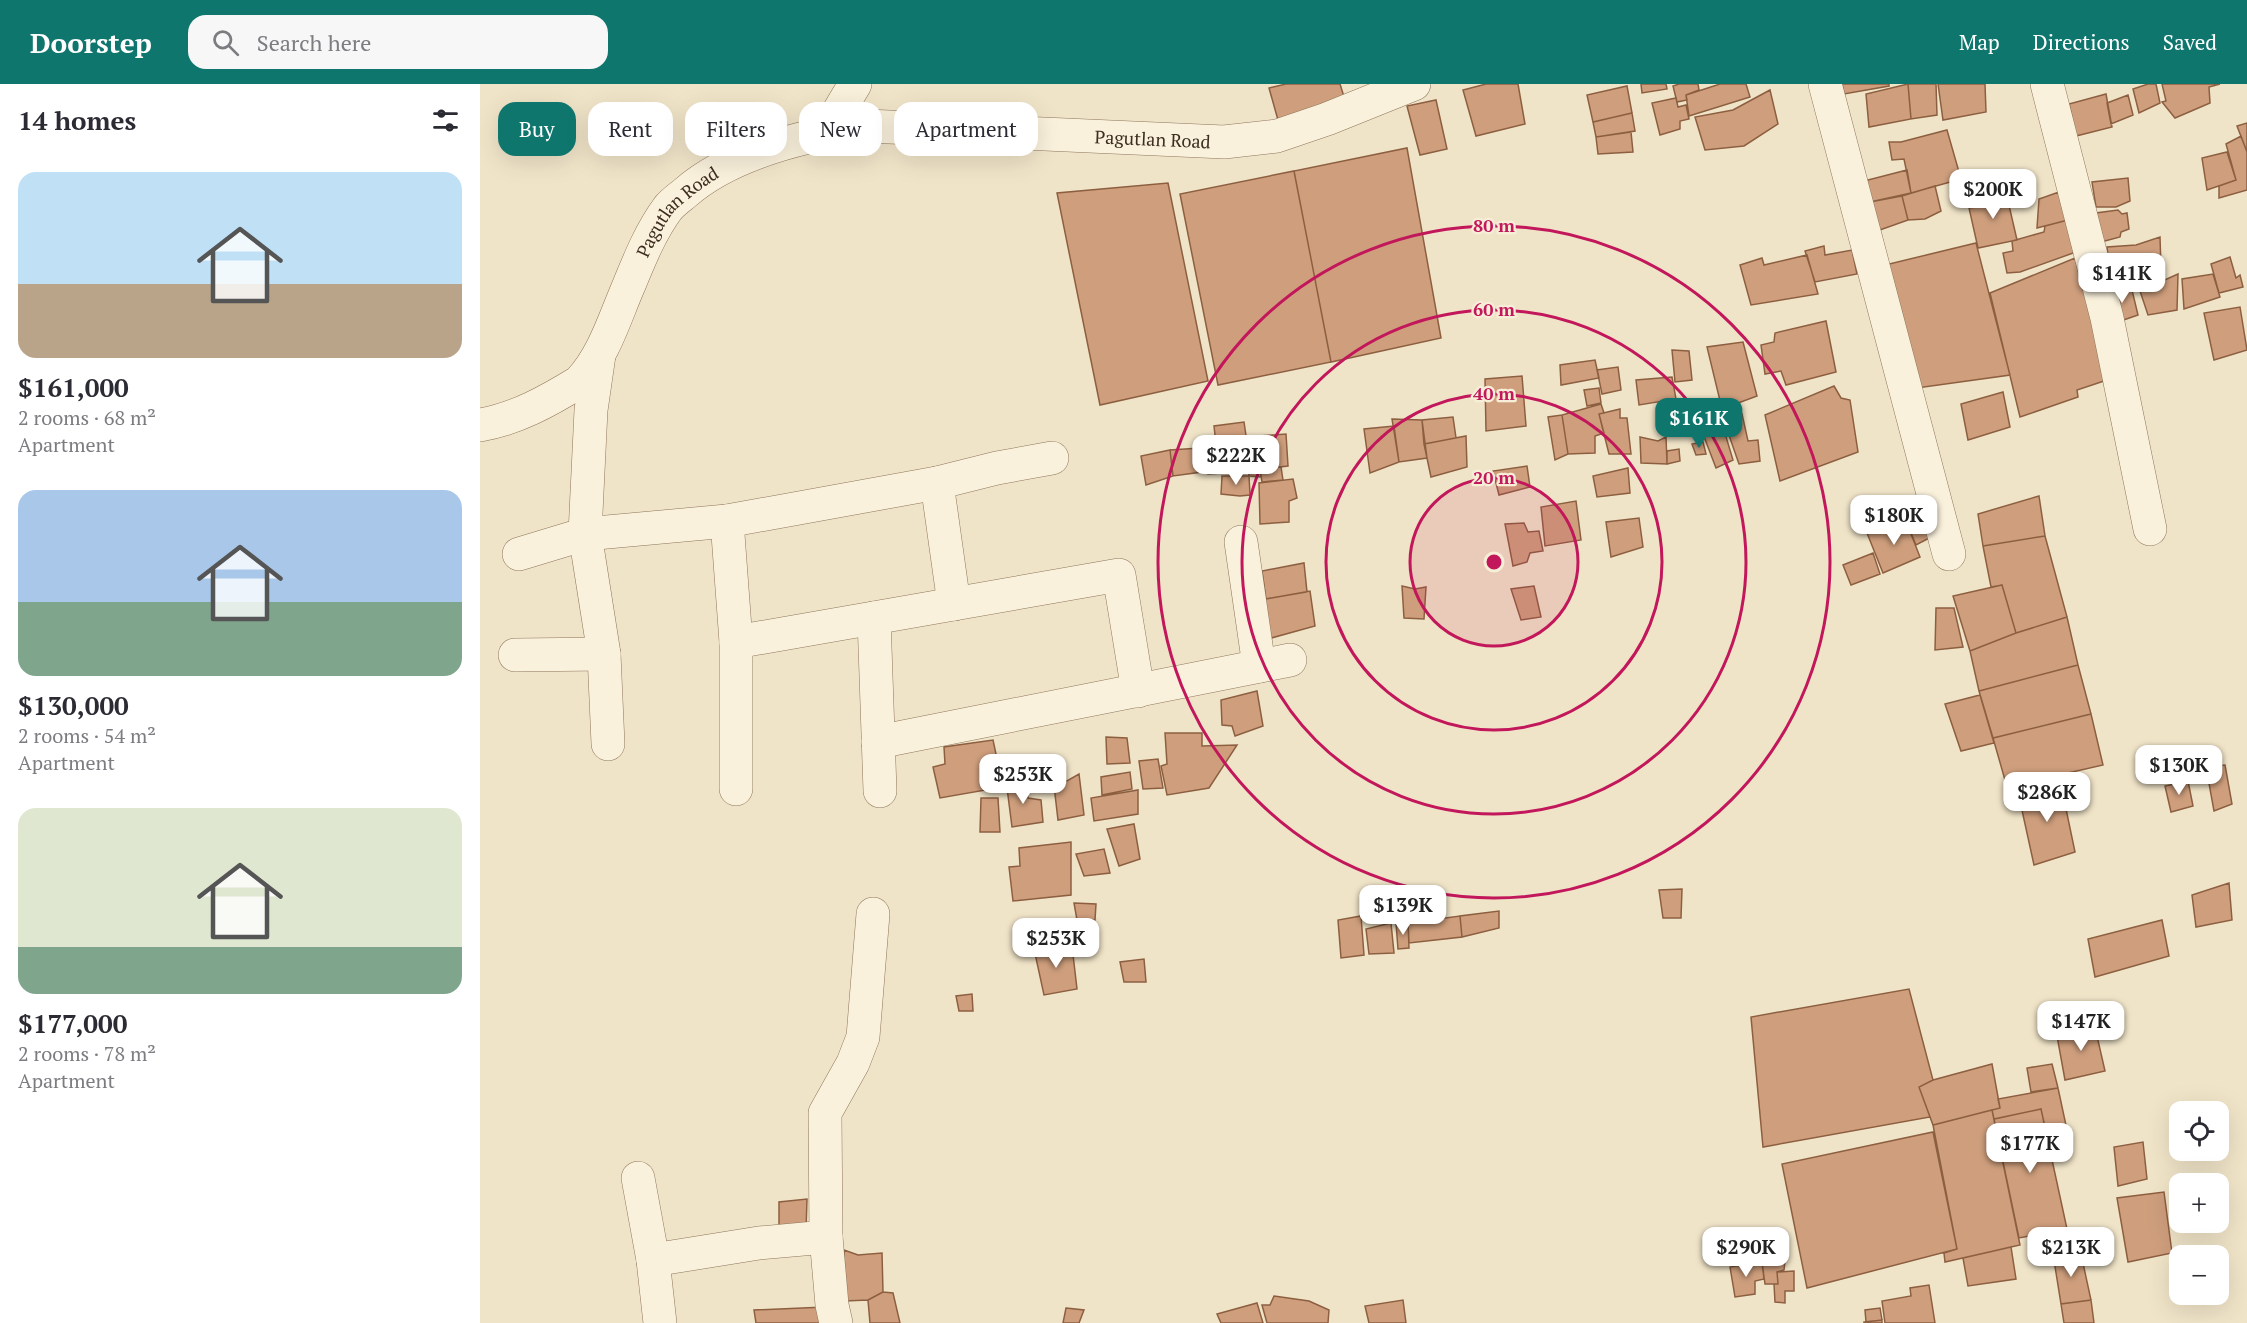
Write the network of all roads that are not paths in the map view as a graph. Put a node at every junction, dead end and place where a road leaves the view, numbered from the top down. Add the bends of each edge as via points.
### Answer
1 (855, 84) edge
2 (1414, 84) edge
3 (1825, 84) edge
4 (2047, 84) edge
5 (1381, 90) edge
6 (844, 102) edge
7 (882, 127) edge
8 (799, 140) edge
9 (599, 353) junction
10 (480, 425) edge
11 (1052, 458) dead end
12 (937, 483) junction
13 (727, 521) junction
14 (2150, 529) dead end
15 (585, 534) junction
16 (1241, 542) dead end
17 (519, 554) dead end
18 (1949, 554) dead end
19 (954, 604) junction
20 (874, 618) junction
21 (736, 642) junction
22 (604, 654) junction
23 (515, 655) dead end
24 (1138, 691) junction
25 (878, 742) junction
26 (608, 744) dead end
27 (736, 789) dead end
28 (880, 791) dead end
29 (873, 914) dead end
30 (638, 1178) dead end
31 (826, 1237) junction
32 (653, 1260) junction
33 (660, 1323) edge
34 (836, 1323) edge

1 - 6 street
2 - 5 street, Pagutlan Road
3 - 18 street
4 - 14 street via 2106,318
5 - 7 street, Pagutlan Road via 1327,119 1276,136 1224,141
8 - 9 street, Pagutlan Road via 738,159 702,178 669,206 648,239
9 - 10 street, Pagutlan Road via 585,376 570,387 500,422
9 - 15 street via 591,410
11 - 12 street
12 - 13 street
12 - 19 street
13 - 15 street
13 - 21 street
15 - 17 street
15 - 22 street
16 - 24 street via 1274,663
19 - 20 street
19 - 24 street via 1119,575
20 - 21 street
20 - 25 street
21 - 27 street
22 - 23 street
22 - 26 street
24 - 25 street
25 - 28 street
29 - 31 street via 862,1037 853,1063 825,1113
30 - 32 street
31 - 32 street
31 - 34 street
32 - 33 street

